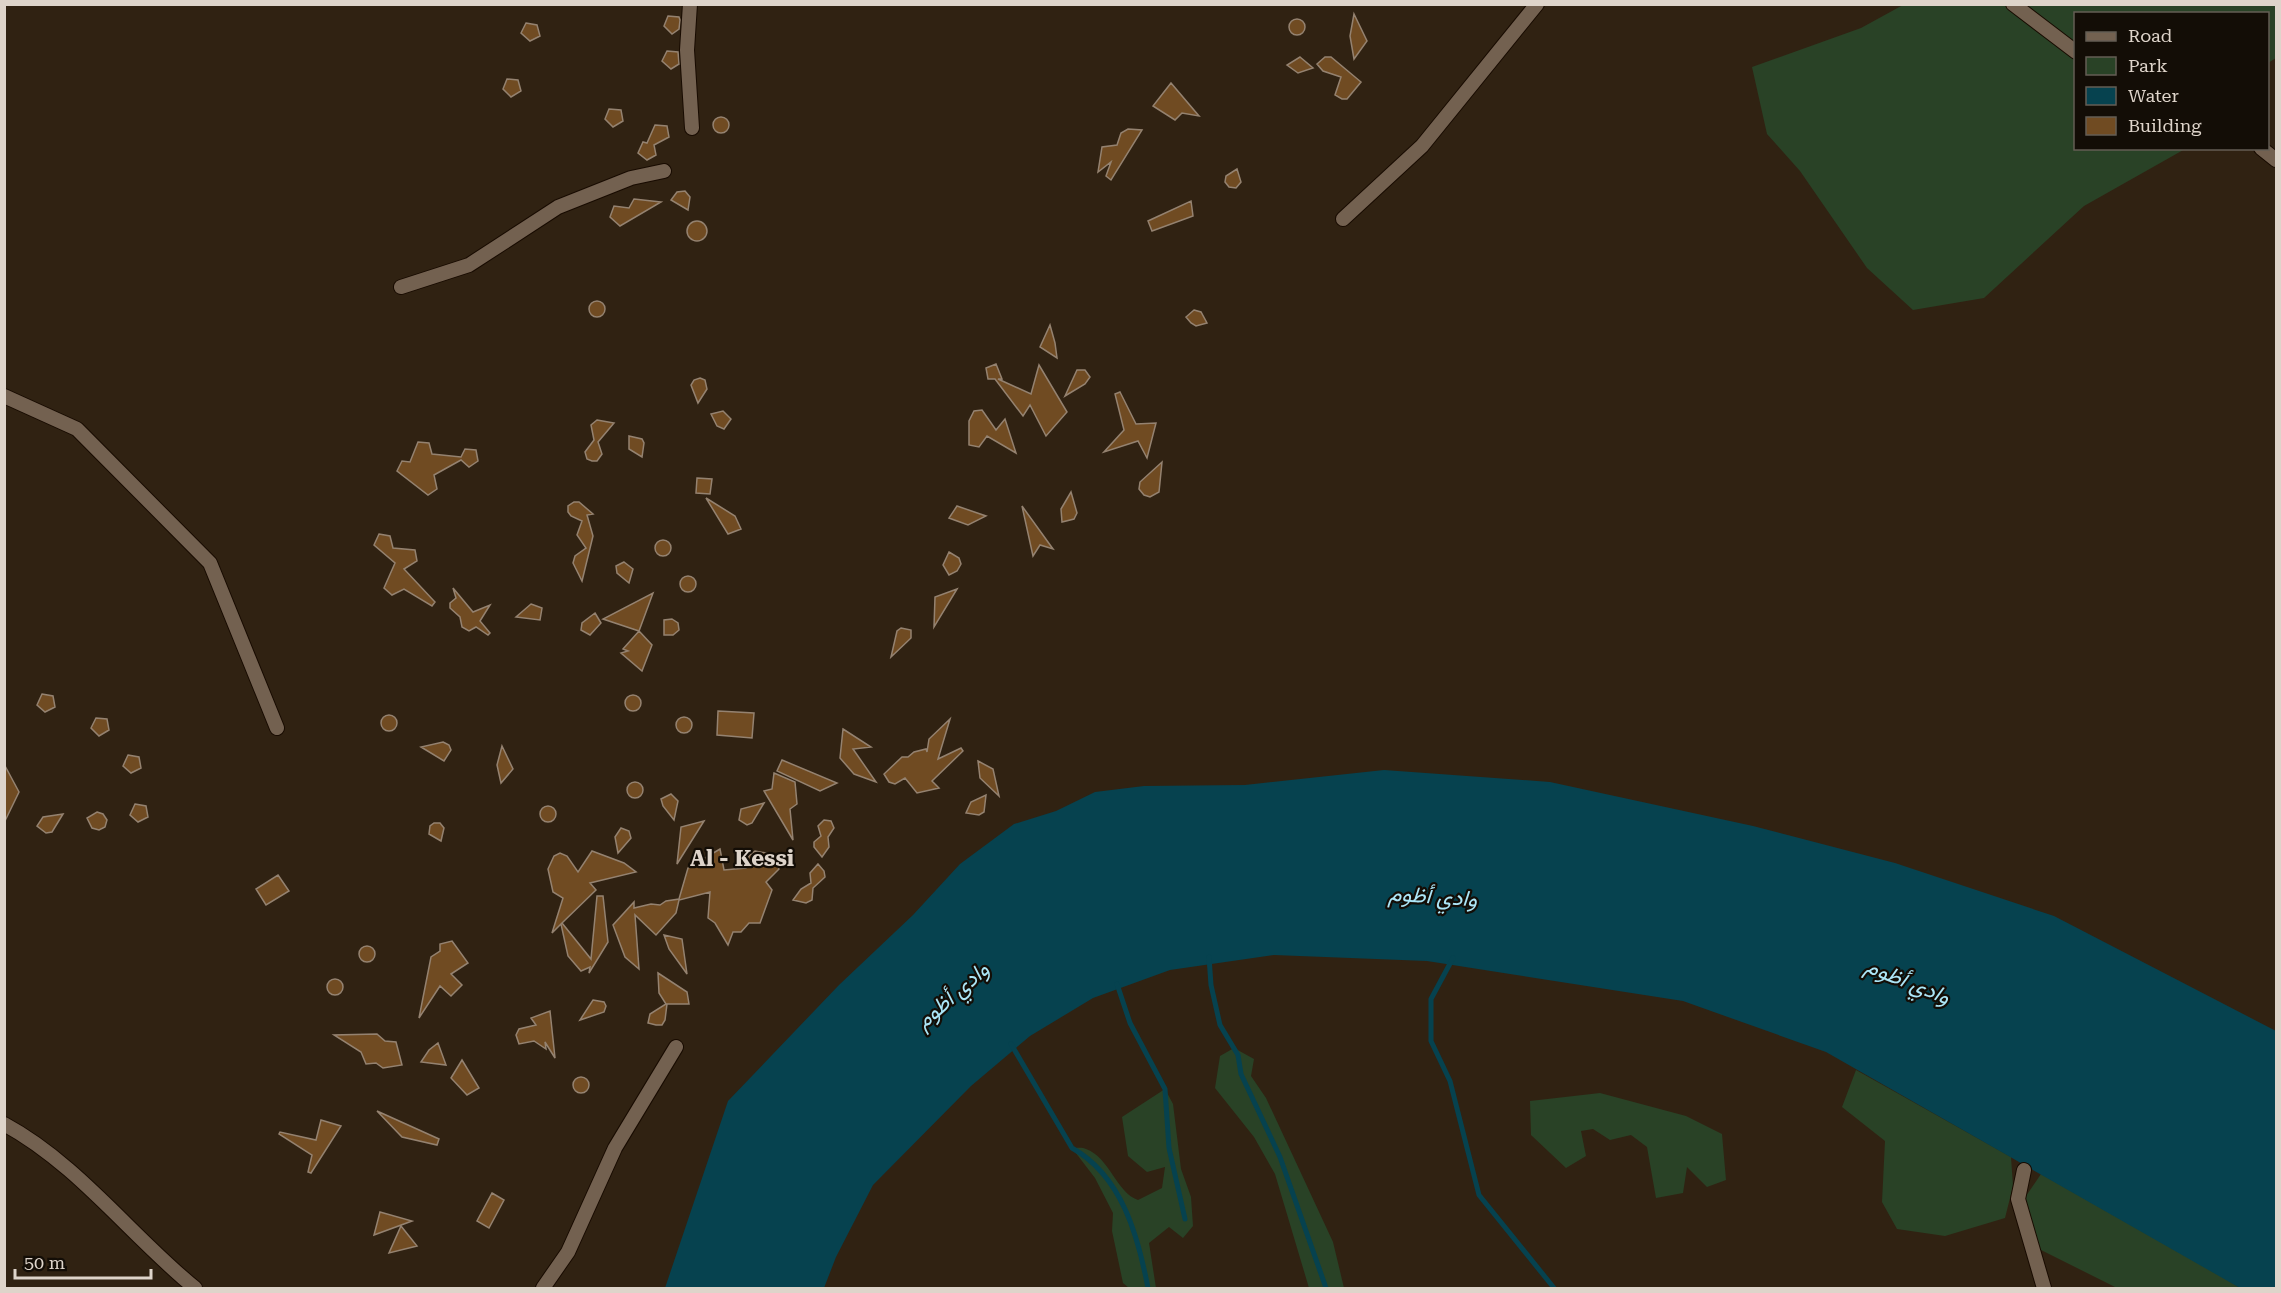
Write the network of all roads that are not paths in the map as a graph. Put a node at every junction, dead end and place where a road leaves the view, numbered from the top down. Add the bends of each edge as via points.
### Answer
1 (690, 4) edge
2 (1537, 4) edge
3 (2013, 4) edge
4 (2074, 50) edge
5 (692, 128) dead end
6 (2264, 150) edge
7 (2277, 160) edge
8 (664, 171) dead end
9 (1343, 219) dead end
10 (401, 287) dead end
11 (4, 396) edge
12 (277, 728) dead end
13 (676, 1047) dead end
14 (4, 1124) edge
15 (2024, 1170) dead end
16 (195, 1288) edge
17 (543, 1288) edge
18 (2044, 1288) edge

1 - 5 street via 687,50
2 - 9 street via 1422,146
3 - 4 street
6 - 7 street
8 - 10 street via 631,178 558,207 470,265
11 - 12 street via 77,429 210,563
13 - 17 street via 615,1148 568,1252
14 - 16 street via 74,1175
15 - 18 street via 2018,1199

